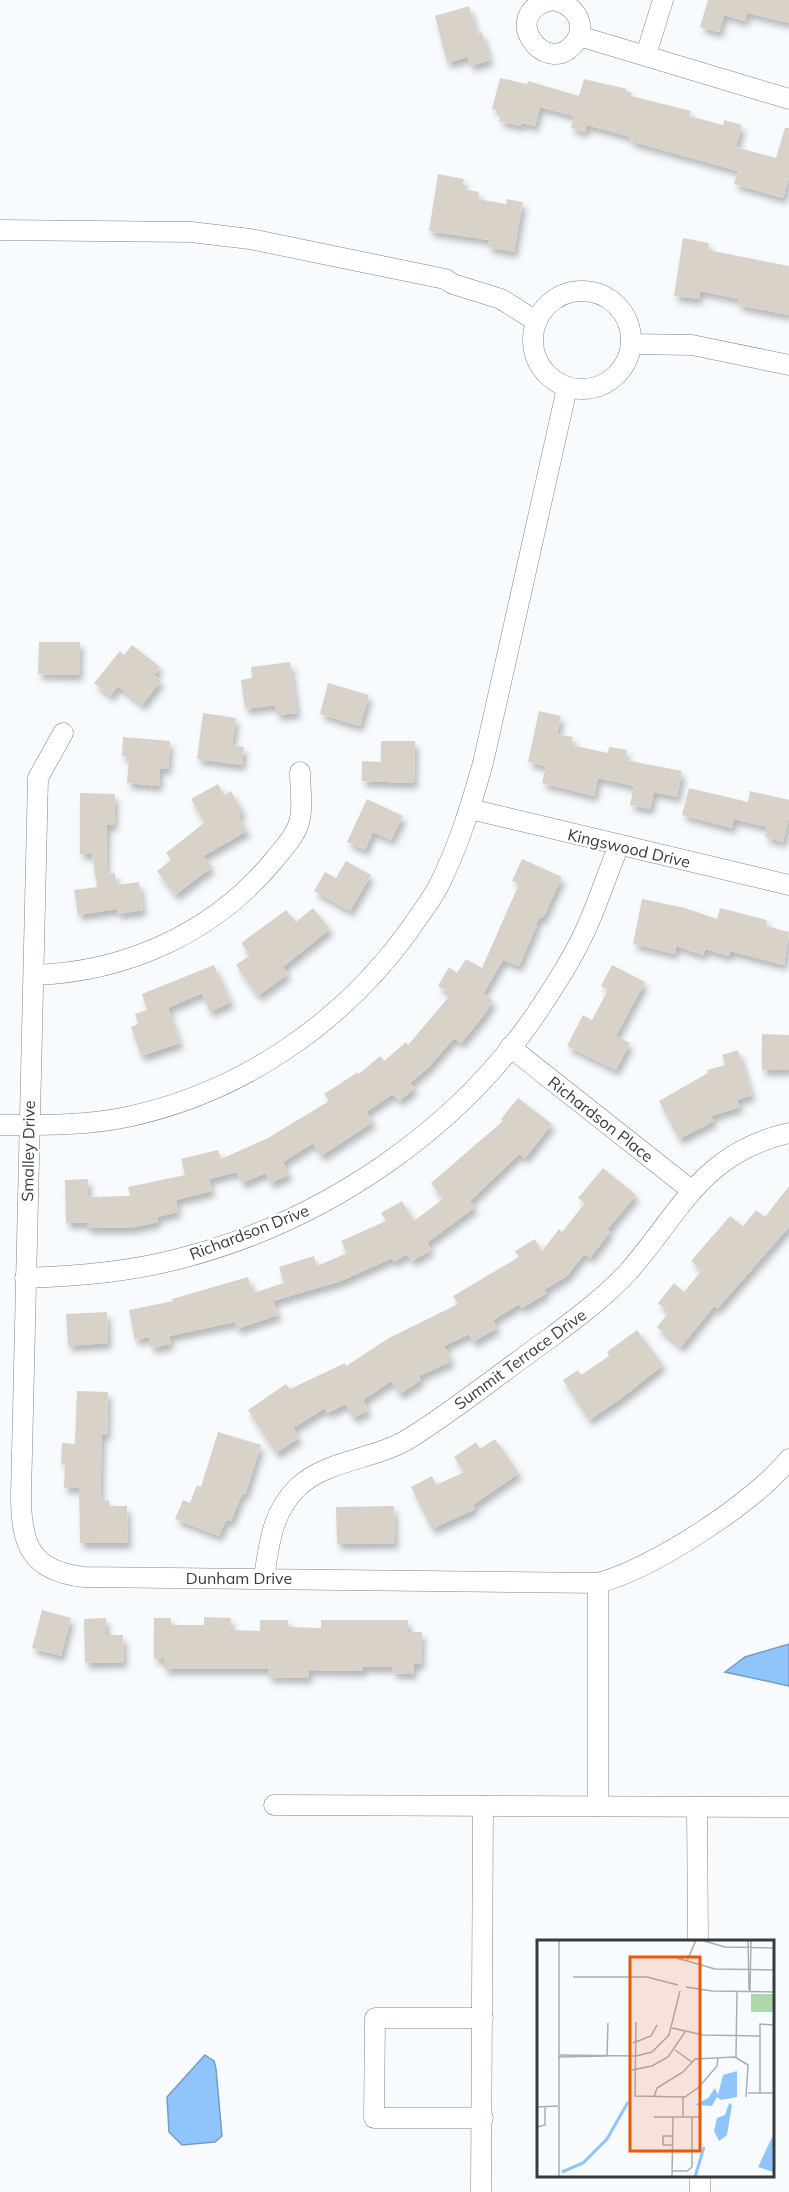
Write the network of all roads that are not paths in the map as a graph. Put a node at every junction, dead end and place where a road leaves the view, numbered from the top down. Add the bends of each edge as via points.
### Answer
1 (553, 0) edge
2 (663, 0) edge
3 (579, 36) junction
4 (646, 55) junction
5 (789, 99) edge
6 (0, 230) edge
7 (536, 321) junction
8 (631, 344) junction
9 (789, 365) edge
10 (567, 388) junction
11 (63, 733) dead end
12 (300, 772) dead end
13 (470, 809) junction
14 (619, 846) junction
15 (789, 885) edge
16 (34, 975) junction
17 (510, 1047) junction
18 (0, 1125) edge
19 (28, 1125) junction
20 (789, 1133) edge
21 (691, 1190) junction
22 (25, 1278) junction
23 (789, 1459) edge
24 (46, 1566) joint
25 (264, 1578) junction
26 (598, 1583) junction
27 (274, 1805) dead end
28 (483, 1806) junction
29 (598, 1806) junction
30 (697, 1807) junction
31 (789, 1807) edge
32 (698, 1940) edge
33 (483, 2018) junction
34 (483, 2118) junction
35 (481, 2192) edge

1 - 3 street via 574,10 579,20
1 - 3 street via 536,7 528,18 532,43 539,49 559,53
2 - 4 street
3 - 4 street
4 - 5 street
6 - 7 street via 191,232 250,239 445,279 501,299
7 - 8 street via 544,307 557,297 588,291 617,306 627,319
7 - 10 street via 533,345 540,368
8 - 9 street via 693,345
8 - 10 street via 624,366 614,378 591,388
10 - 13 street
11 - 16 street, Smalley Drive via 38,778
12 - 16 street via 300,819 287,844 235,900 178,938 134,958 98,968
13 - 14 street, Kingswood Drive
13 - 19 street via 437,889 392,953 345,1003 271,1060 215,1089 147,1112 97,1121
14 - 15 street, Kingswood Drive
14 - 17 street, Richardson Drive via 588,924 565,968
16 - 19 street, Smalley Drive
17 - 21 street, Richardson Place
17 - 22 street, Richardson Drive via 425,1134 350,1188 312,1208 184,1258 98,1274
18 - 19 street
19 - 22 street, Smalley Drive
20 - 21 street, Summit Terrace Drive via 763,1139 736,1152
21 - 25 street, Summit Terrace Drive via 641,1256 595,1305 408,1439 316,1474 299,1486 274,1521
22 - 24 street, Smalley Drive via 21,1517 24,1539
23 - 26 street, Dunham Drive via 751,1495 666,1555 621,1577
24 - 25 street, Dunham Drive via 84,1577
25 - 26 street, Dunham Drive
26 - 29 street
27 - 28 street
28 - 29 street
28 - 33 street
29 - 30 street
30 - 31 street
30 - 32 street
33 - 34 street
33 - 34 street via 375,2018 374,2118
34 - 35 street

